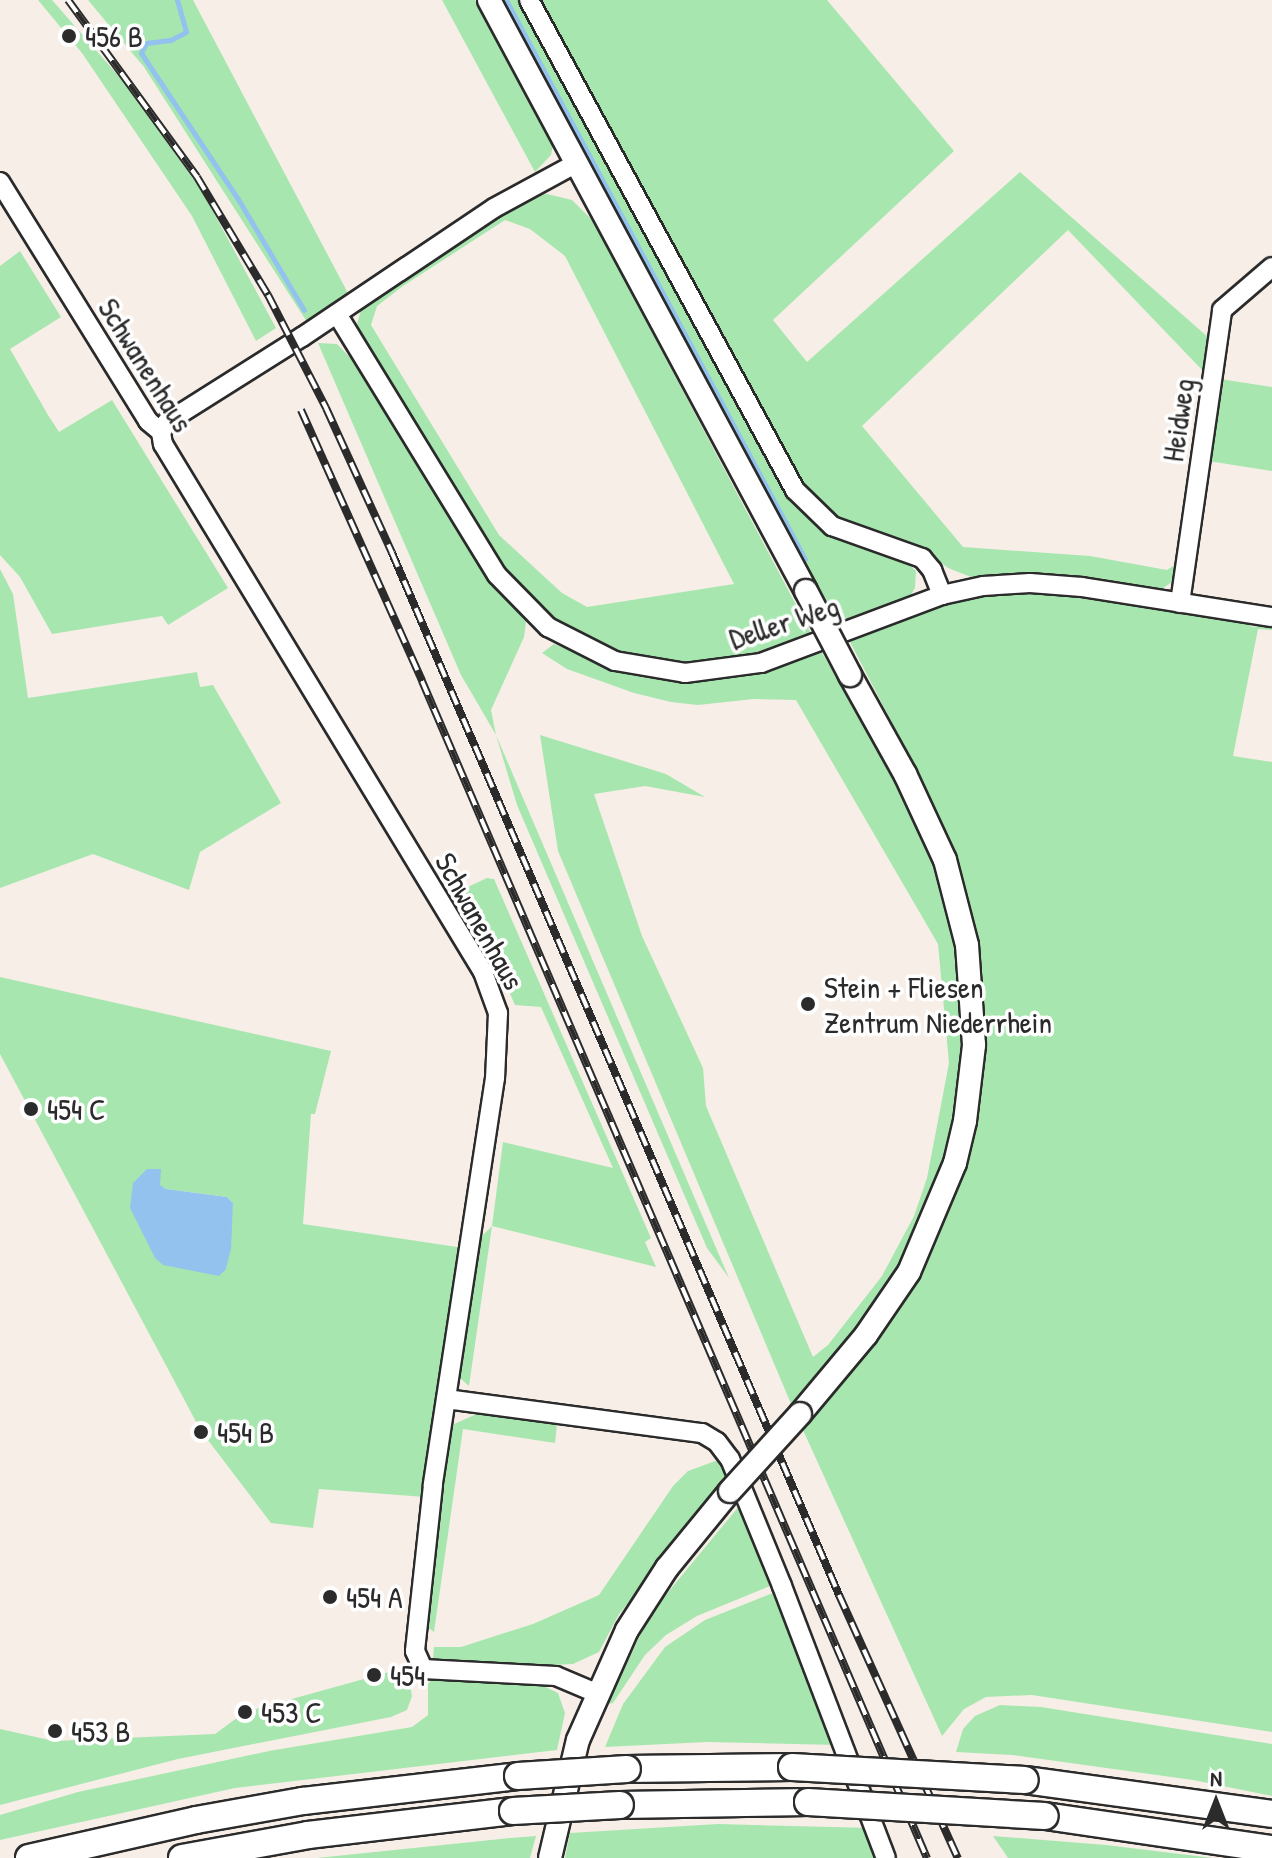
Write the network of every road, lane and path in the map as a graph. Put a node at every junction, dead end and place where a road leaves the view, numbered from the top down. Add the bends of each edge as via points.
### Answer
1 (489, 0) edge
2 (529, 0) edge
3 (577, 163) junction
4 (0, 182) edge
5 (1272, 267) edge
6 (337, 314) junction
7 (161, 432) junction
8 (942, 595) junction
9 (1180, 603) junction
10 (1272, 617) edge
11 (446, 1399) junction
12 (596, 1693) junction
13 (1272, 1814) edge
14 (1272, 1849) edge
15 (29, 1858) edge
16 (182, 1858) edge
17 (550, 1858) edge
18 (886, 1858) edge

1 - 3 main road
2 - 8 street via 795,490 832,526 922,558
3 - 6 street via 494,208
3 - 12 main road, bridge via 905,774 945,860 967,945 974,1045 955,1163 909,1272 866,1335 667,1568 627,1630
4 - 7 street, Schwanenhaus via 148,421
5 - 9 street, Heidweg via 1222,310
6 - 7 street via 167,422
6 - 8 street, Deller Weg via 497,575 523,605 579,646 647,669 724,671 808,647
7 - 11 street, Schwanenhaus via 163,444 483,972 498,1013 495,1078
8 - 9 street, Deller Weg via 1030,583
9 - 10 street, Deller Weg
11 - 12 street, Schwanenhaus via 415,1651 423,1669 556,1676
11 - 18 street via 691,1431 717,1442 730,1459 782,1586
12 - 17 main road via 578,1740
13 - 15 highway, bridge via 1025,1780 792,1767 627,1769 303,1801
14 - 16 highway, bridge via 1045,1816 808,1802 513,1811 335,1831

